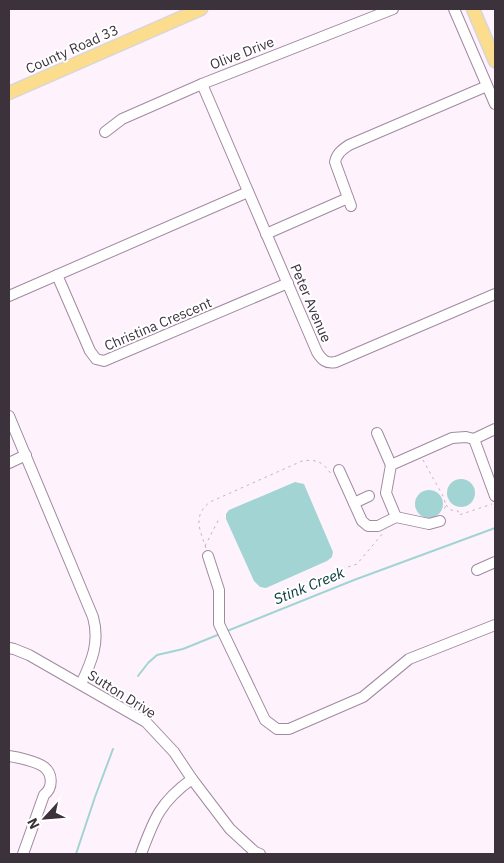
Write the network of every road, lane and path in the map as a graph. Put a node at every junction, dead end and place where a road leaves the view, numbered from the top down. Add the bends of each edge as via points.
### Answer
1 (201, 9) edge
2 (393, 9) edge
3 (454, 9) edge
4 (473, 9) edge
5 (495, 61) edge
6 (202, 84) junction
7 (488, 86) junction
8 (9, 93) edge
9 (495, 104) edge
10 (105, 132) dead end
11 (248, 192) junction
12 (266, 234) junction
13 (57, 275) junction
14 (288, 283) junction
15 (495, 294) edge
16 (9, 296) edge
17 (9, 416) edge
18 (495, 429) edge
19 (377, 433) dead end
20 (474, 439) junction
21 (419, 453) junction
22 (26, 455) junction
23 (9, 463) edge
24 (391, 465) junction
25 (336, 473) joint
26 (369, 496) dead end
27 (495, 496) edge
28 (354, 503) junction
29 (495, 503) edge
30 (446, 505) junction
31 (220, 517) dead end
32 (396, 517) junction
33 (385, 522) junction
34 (438, 522) joint
35 (208, 556) dead end
36 (495, 562) edge
37 (342, 570) dead end
38 (477, 570) dead end
39 (495, 625) edge
40 (9, 648) edge
41 (81, 684) junction
42 (9, 756) edge
43 (192, 779) junction
44 (24, 854) edge
45 (141, 854) edge
46 (256, 854) edge

1 - 8 main road, County Road 33
2 - 6 street, Olive Drive
3 - 7 street
4 - 5 main road
6 - 10 street, Olive Drive via 122,119
6 - 11 street, Peter Avenue
7 - 9 street
7 - 12 street via 341,150 335,162 350,202
11 - 12 street, Peter Avenue
11 - 13 street
12 - 14 street, Peter Avenue
13 - 14 street, Christina Crescent via 90,351 96,359 104,361
13 - 16 street
14 - 15 street, Peter Avenue via 317,352 331,364
17 - 22 street
18 - 20 street
19 - 24 street
20 - 21 street via 452,438
20 - 27 street
21 - 24 street
21 - 30 path
22 - 23 street
22 - 41 street via 90,606 96,628 95,651
24 - 32 street via 386,493
25 - 28 street
25 - 31 path via 314,460 302,461 210,502 203,507 198,518 205,547
26 - 28 street
28 - 33 street via 368,526
29 - 30 path via 459,515 458,511
30 - 34 path
32 - 33 street
32 - 34 street via 429,524
33 - 37 path via 387,527 383,533 357,564
35 - 39 street via 219,590 219,624 265,720 277,730 289,729 363,697 409,659
36 - 38 street
40 - 41 street, Sutton Drive via 21,651
41 - 43 street, Sutton Drive via 146,722 174,752
42 - 44 street via 44,766 51,784 44,795
43 - 45 street via 158,812
43 - 46 street, Sutton Drive via 230,830

